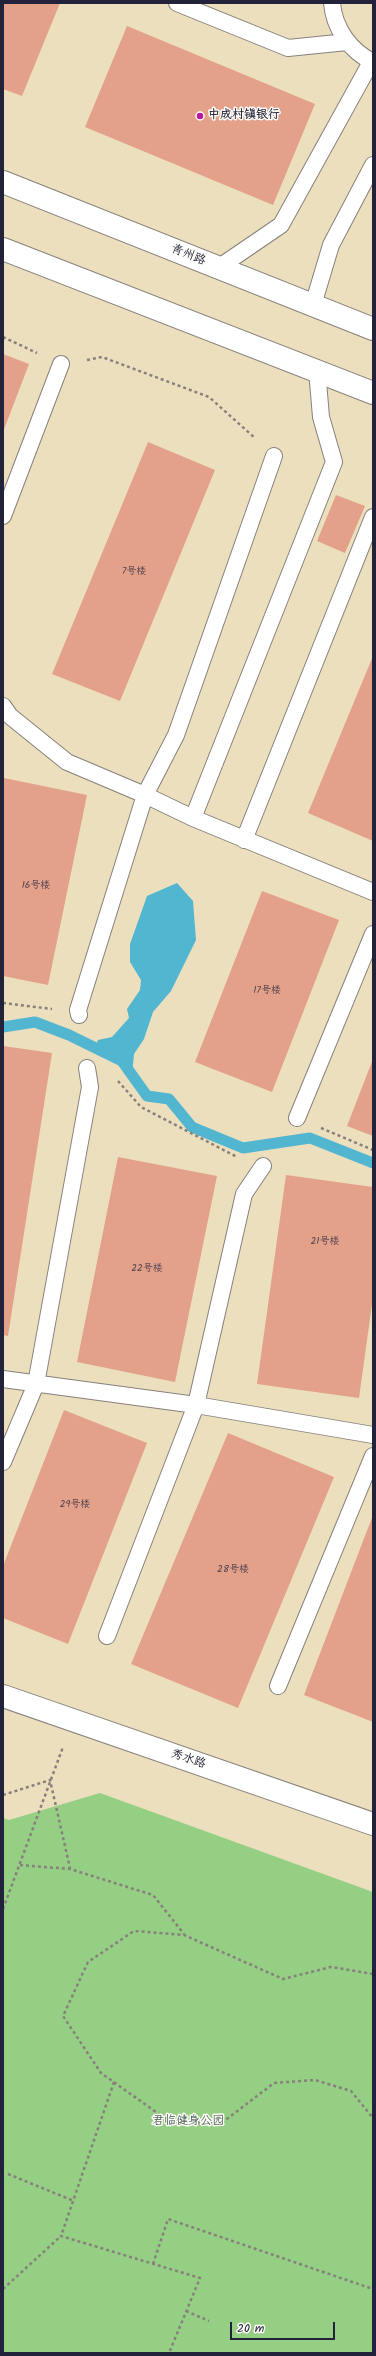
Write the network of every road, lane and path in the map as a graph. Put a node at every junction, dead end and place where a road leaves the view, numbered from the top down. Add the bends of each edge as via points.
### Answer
1 (177, 3) edge
2 (332, 3) edge
3 (347, 42) junction
4 (372, 62) edge
5 (373, 165) edge
6 (3, 182) edge
7 (3, 249) edge
8 (218, 268) junction
9 (313, 305) junction
10 (373, 329) edge
11 (3, 337) edge
12 (61, 364) junction
13 (317, 370) junction
14 (373, 393) edge
15 (274, 456) joint
16 (3, 516) edge
17 (373, 517) edge
18 (3, 706) edge
19 (146, 795) junction
20 (193, 818) junction
21 (244, 840) junction
22 (373, 892) edge
23 (373, 934) edge
24 (3, 1003) edge
25 (79, 1015) joint
26 (87, 1068) joint
27 (297, 1118) joint
28 (373, 1150) edge
29 (264, 1166) joint
30 (3, 1379) edge
31 (36, 1384) junction
32 (196, 1405) junction
33 (373, 1435) edge
34 (373, 1456) edge
35 (3, 1462) edge
36 (107, 1636) dead end
37 (278, 1686) dead end
38 (3, 1696) edge
39 (72, 1720) junction
40 (50, 1780) junction
41 (3, 1795) edge
42 (373, 1824) edge
43 (20, 1865) junction
44 (70, 1869) junction
45 (3, 1910) edge
46 (184, 1935) junction
47 (373, 1974) edge
48 (114, 2082) junction
49 (373, 2118) edge
50 (8, 2174) dead end
51 (74, 2201) junction
52 (61, 2236) junction
53 (153, 2264) junction
54 (3, 2288) edge
55 (373, 2290) edge
56 (186, 2312) junction
57 (209, 2321) dead end
58 (169, 2353) edge

1 - 3 lane via 288,48
2 - 3 lane via 337,24
3 - 4 lane
4 - 8 lane via 281,225
5 - 9 lane via 331,245
6 - 8 street, 青州路
7 - 13 street
8 - 9 street, 青州路
9 - 10 street, 青州路
11 - 12 path
12 - 15 path via 102,357 210,397
12 - 16 lane
13 - 14 street
13 - 20 lane via 321,416 334,462
15 - 19 lane via 176,735
17 - 21 lane
18 - 19 lane via 10,716 67,762
19 - 20 lane
19 - 25 lane via 78,1010
20 - 21 lane
21 - 22 lane
23 - 27 lane
24 - 25 path via 42,1007
26 - 29 path via 114,1076 142,1107 228,1154
26 - 31 lane via 90,1087
27 - 28 path
29 - 32 lane via 244,1194
30 - 31 lane
31 - 32 lane
31 - 35 lane
32 - 33 lane
32 - 36 lane
34 - 37 lane
38 - 39 street, 秀水路
39 - 40 path
39 - 42 street, 秀水路
40 - 41 path
40 - 43 path
40 - 44 path
43 - 44 path
43 - 45 path
44 - 46 path via 153,1895
46 - 47 path via 283,1979 331,1967
46 - 48 path via 134,1931 88,1962 63,2016 101,2073
48 - 49 path via 170,2122 224,2122 274,2083 315,2080 351,2091
48 - 51 path
50 - 51 path
51 - 52 path
52 - 53 path
52 - 54 path
53 - 55 path via 168,2218
53 - 56 path via 200,2278
56 - 57 path
56 - 58 path

